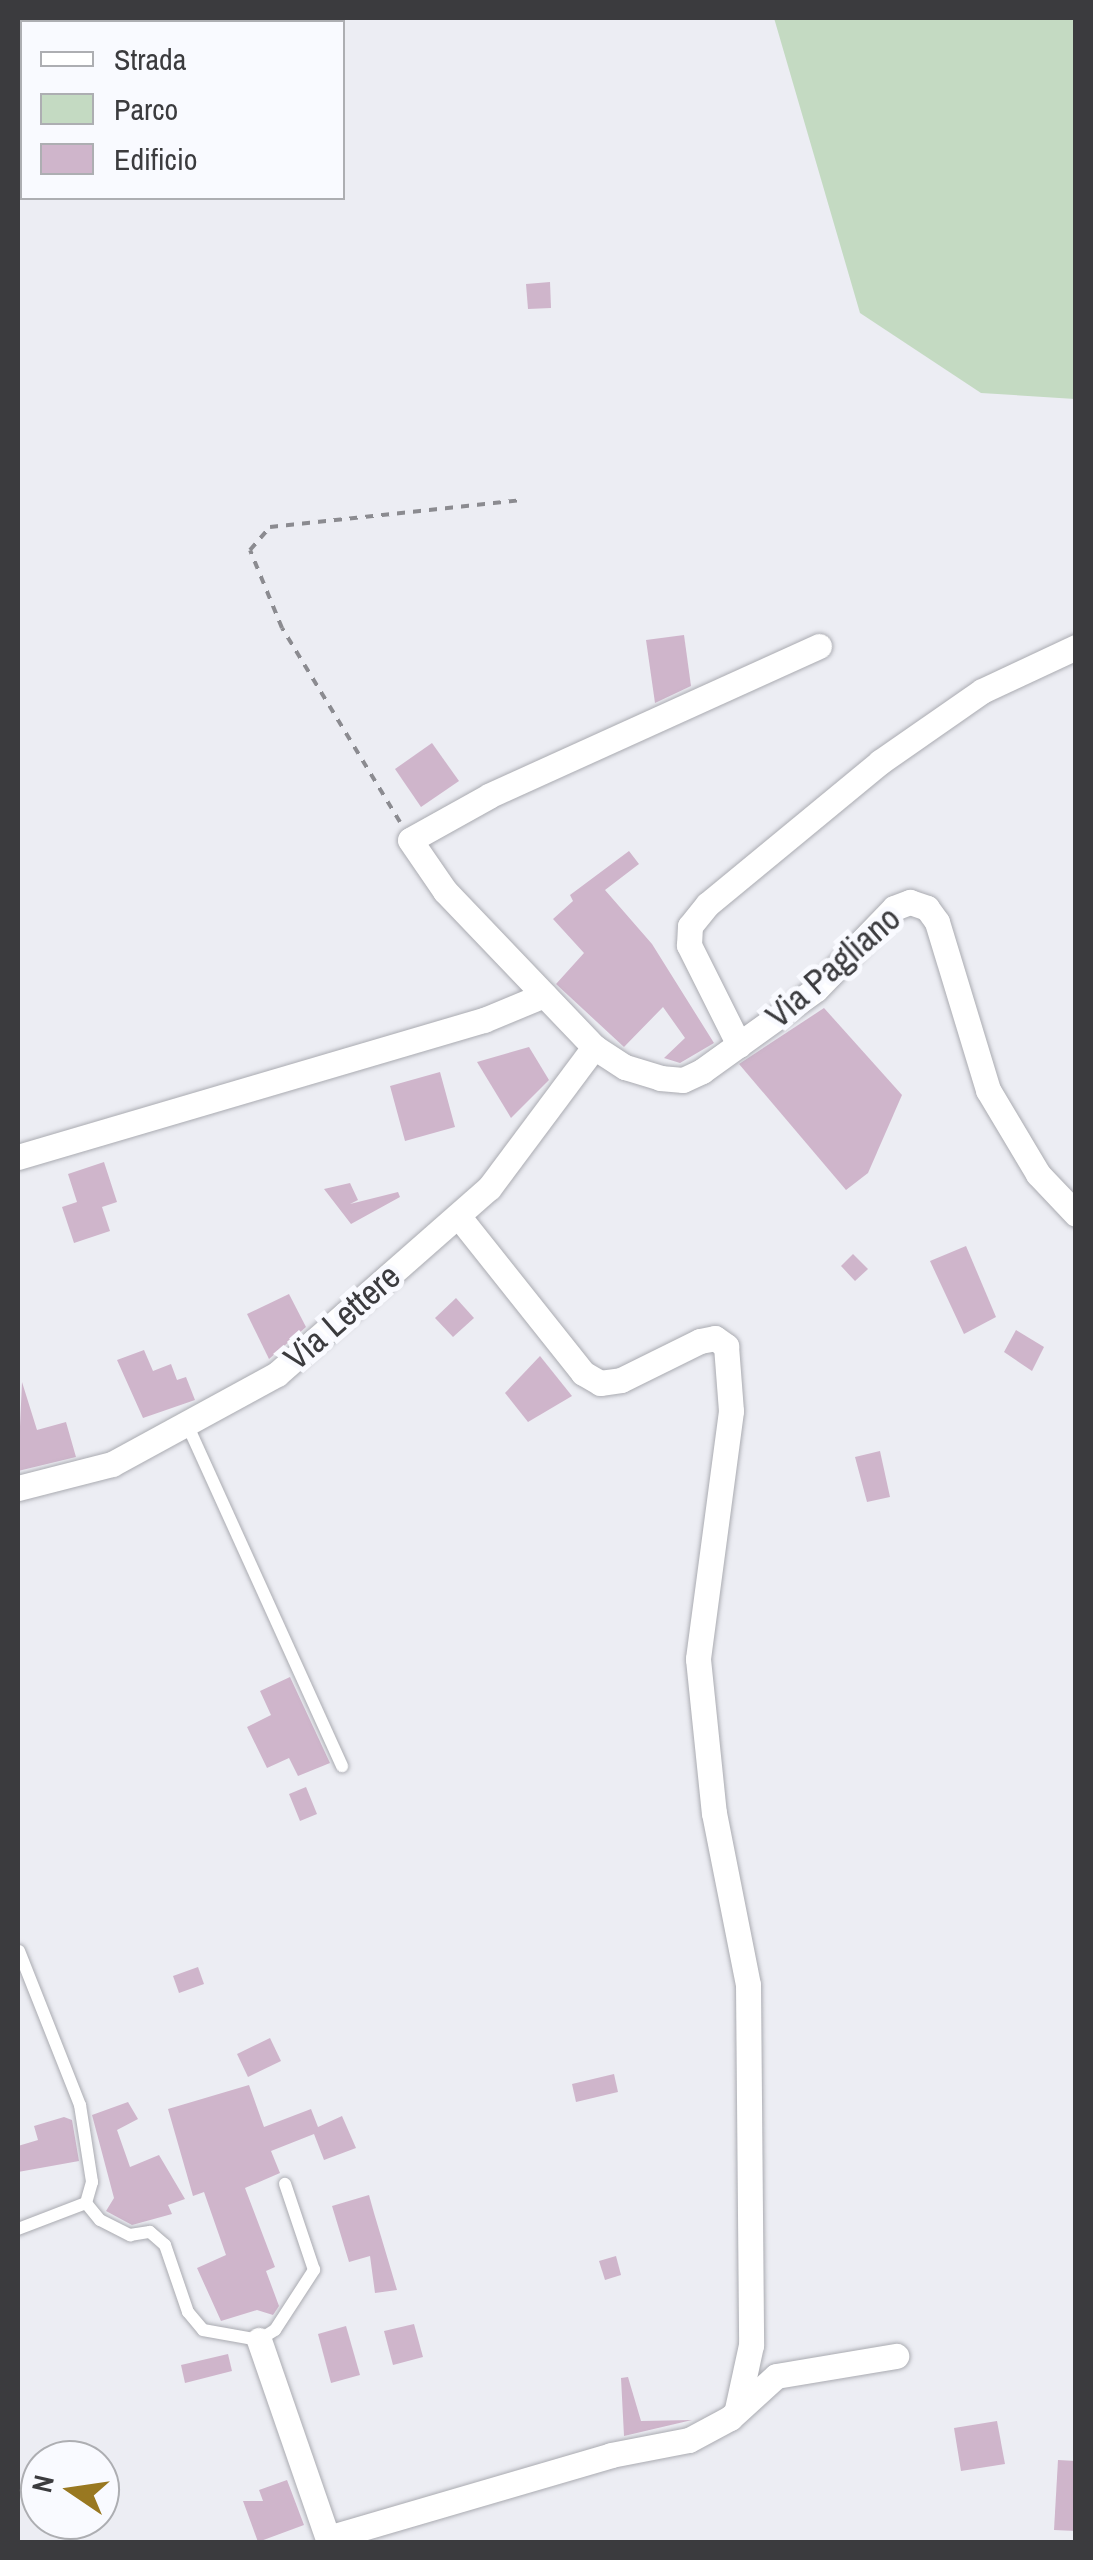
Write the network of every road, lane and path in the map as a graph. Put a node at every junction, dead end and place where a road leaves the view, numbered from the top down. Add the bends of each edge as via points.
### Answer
1 (522, 500) dead end
2 (819, 646) dead end
3 (1076, 647) edge
4 (410, 840) junction
5 (544, 994) junction
6 (739, 1044) junction
7 (594, 1046) junction
8 (18, 1157) edge
9 (1076, 1214) edge
10 (459, 1217) junction
11 (186, 1422) junction
12 (18, 1488) edge
13 (342, 1766) dead end
14 (19, 1951) edge
15 (285, 2184) dead end
16 (86, 2203) junction
17 (18, 2229) edge
18 (259, 2340) junction
19 (896, 2356) dead end
20 (738, 2409) junction
21 (328, 2540) edge

1 - 4 path via 270,527 250,550 282,628
2 - 4 street via 489,796
3 - 6 street via 953,711 880,762 708,904 690,926 689,945
4 - 5 street, Via Pagliano via 446,891
5 - 7 street, Via Pagliano
5 - 8 street via 484,1020
6 - 7 street, Via Pagliano via 682,1080 625,1067
6 - 9 street, Via Pagliano via 816,989 894,908 910,902 927,908 937,922 988,1090 1038,1174
7 - 10 street, Via Lettere via 526,1142
10 - 11 street, Via Lettere via 277,1374
10 - 20 street via 583,1373 600,1383 621,1380 700,1341 715,1338 726,1346 731,1412 698,1660 714,1813 748,1985 751,2345
11 - 12 street, Via Lettere via 112,1464
11 - 13 lane
14 - 16 lane via 80,2105 91,2164
15 - 18 lane via 314,2270 275,2330
16 - 17 lane
16 - 18 lane via 100,2220 130,2235 150,2232 164,2245 188,2312 203,2330
18 - 21 street
19 - 20 street via 776,2376
20 - 21 street via 689,2440 611,2455

